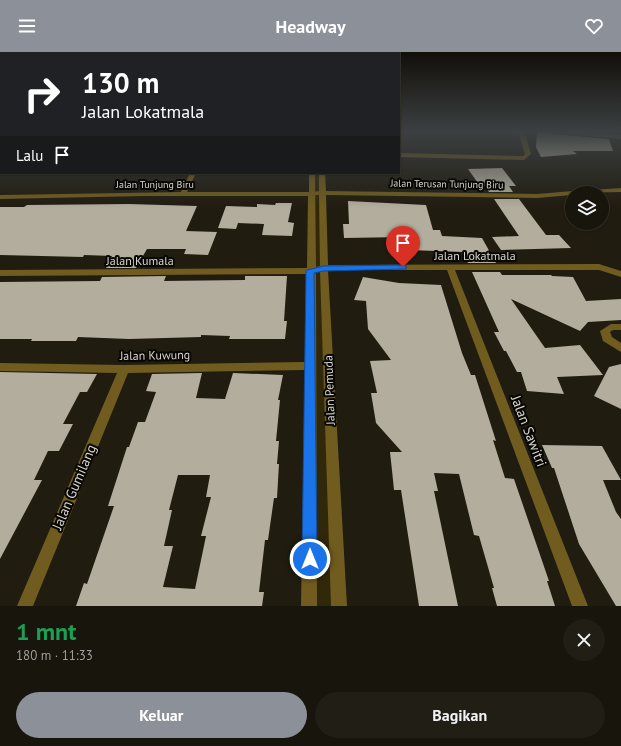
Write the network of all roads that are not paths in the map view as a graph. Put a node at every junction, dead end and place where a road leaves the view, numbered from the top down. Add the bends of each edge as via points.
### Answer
1 (476, 157) edge
2 (525, 157) edge
3 (193, 174) edge
4 (312, 174) edge
5 (322, 174) edge
6 (621, 190) edge
7 (609, 191) edge
8 (183, 194) junction
9 (311, 194) junction
10 (321, 194) junction
11 (565, 194) edge
12 (0, 197) edge
13 (450, 267) junction
14 (324, 268) junction
15 (279, 271) joint
16 (310, 271) junction
17 (0, 273) edge
18 (621, 274) edge
19 (621, 327) edge
20 (621, 348) edge
21 (310, 366) junction
22 (0, 367) edge
23 (124, 369) junction
24 (25, 606) edge
25 (309, 606) edge
26 (339, 606) edge
27 (580, 606) edge

1 - 2 street
3 - 8 street
4 - 9 street, Jalan Pemuda
5 - 10 street, Jalan Pemuda
6 - 7 street
8 - 9 street, Jalan Tunjung Biru
8 - 12 street, Jalan Tunjung Biru
9 - 10 street, Jalan Tunjung Biru
9 - 16 street, Jalan Pemuda
10 - 11 street, Jalan Terusan Tunjung Biru
10 - 14 street, Jalan Pemuda
13 - 14 street, Jalan Lokatmala
13 - 18 street, Jalan Lokatmala via 599,267
13 - 27 street, Jalan Sawitri
14 - 16 street, Jalan Lokatmala
14 - 26 street, Jalan Pemuda
15 - 16 street, Jalan Lokatmala
15 - 17 street, Jalan Kumala
16 - 21 street, Jalan Pemuda
19 - 20 street via 611,327 605,332 608,339
21 - 23 street, Jalan Kuwung
21 - 25 street, Jalan Pemuda
22 - 23 street, Jalan Kuwung
23 - 24 street, Jalan Gumilang

